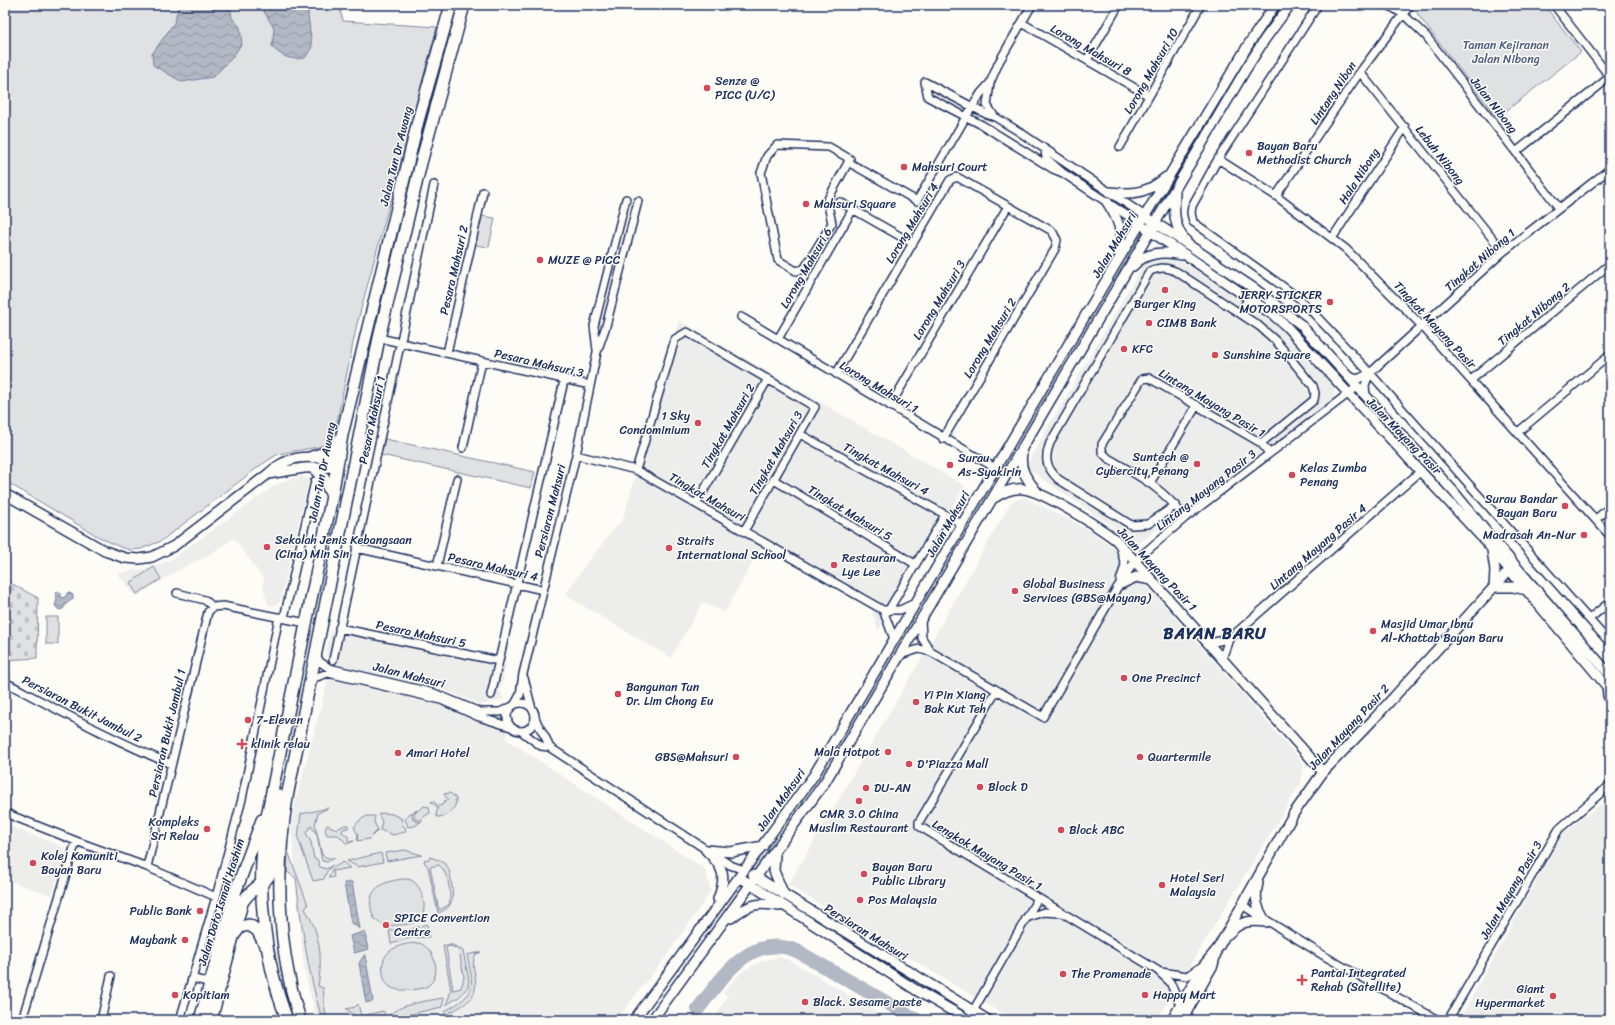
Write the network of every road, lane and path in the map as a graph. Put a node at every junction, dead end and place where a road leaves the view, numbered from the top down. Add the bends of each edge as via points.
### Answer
1 (451, 5) edge
2 (464, 5) edge
3 (1032, 5) edge
4 (1118, 5) edge
5 (1201, 5) edge
6 (1275, 5) edge
7 (1290, 5) edge
8 (1318, 5) edge
9 (1388, 5) edge
10 (1410, 5) edge
11 (1554, 5) edge
12 (1403, 14) junction
13 (1022, 22) junction
14 (1087, 60) junction
15 (1360, 72) junction
16 (1610, 77) edge
17 (990, 83) junction
18 (1149, 96) junction
19 (973, 107) junction
20 (966, 117) junction
21 (995, 117) junction
22 (1405, 127) junction
23 (1120, 148) dead end
24 (1045, 149) junction
25 (1516, 152) junction
26 (1218, 159) junction
27 (848, 162) junction
28 (1610, 169) edge
29 (1173, 171) junction
30 (1063, 172) junction
31 (434, 185) dead end
32 (1175, 189) junction
33 (483, 192) dead end
34 (1110, 192) junction
35 (1276, 196) junction
36 (626, 199) dead end
37 (638, 201) dead end
38 (840, 202) dead end
39 (1107, 202) junction
40 (1008, 206) junction
41 (1559, 208) junction
42 (853, 209) junction
43 (1143, 220) junction
44 (1156, 223) junction
45 (1151, 231) junction
46 (1333, 237) junction
47 (912, 243) junction
48 (1055, 250) joint
49 (1190, 252) junction
50 (1503, 252) junction
51 (1117, 262) junction
52 (1610, 264) edge
53 (1123, 278) junction
54 (1249, 298) junction
55 (1240, 313) junction
56 (741, 317) dead end
57 (1422, 326) junction
58 (379, 338) junction
59 (778, 339) junction
60 (400, 342) junction
61 (597, 352) junction
62 (447, 353) junction
63 (1610, 355) edge
64 (482, 361) junction
65 (1370, 373) junction
66 (836, 374) junction
67 (1345, 375) junction
68 (768, 379) junction
69 (1471, 380) junction
70 (564, 381) junction
71 (590, 385) junction
72 (1357, 387) junction
73 (1348, 395) junction
74 (1366, 398) junction
75 (890, 406) junction
76 (1197, 406) junction
77 (1518, 432) junction
78 (800, 434) junction
79 (342, 435) junction
80 (943, 439) junction
81 (1261, 443) junction
82 (356, 447) junction
83 (1023, 447) junction
84 (463, 448) dead end
85 (1269, 453) junction
86 (576, 455) junction
87 (313, 462) junction
88 (341, 463) junction
89 (995, 468) junction
90 (636, 470) junction
91 (1421, 471) junction
92 (1007, 475) junction
93 (457, 479) dead end
94 (774, 480) junction
95 (315, 481) dead end
96 (349, 481) junction
97 (1150, 483) junction
98 (1037, 492) junction
99 (5, 494) edge
100 (332, 496) junction
101 (992, 500) junction
102 (696, 504) junction
103 (1176, 505) junction
104 (1610, 507) edge
105 (945, 515) junction
106 (1186, 518) junction
107 (1596, 519) junction
108 (962, 524) junction
109 (744, 531) junction
110 (1610, 536) edge
111 (1116, 540) junction
112 (357, 548) junction
113 (1492, 549) junction
114 (1135, 561) junction
115 (916, 564) junction
116 (437, 566) junction
117 (1512, 567) junction
118 (1153, 581) junction
119 (516, 584) junction
120 (1119, 586) junction
121 (1494, 587) junction
122 (544, 590) junction
123 (1527, 590) junction
124 (176, 593) dead end
125 (1610, 602) edge
126 (915, 603) junction
127 (213, 607) junction
128 (885, 611) junction
129 (282, 618) junction
130 (1589, 619) junction
131 (921, 620) junction
132 (306, 622) junction
133 (339, 628) junction
134 (894, 639) junction
135 (1229, 639) junction
136 (1209, 643) junction
137 (1610, 644) edge
138 (931, 652) junction
139 (316, 655) junction
140 (900, 655) junction
141 (1222, 659) junction
142 (333, 660) dead end
143 (499, 661) junction
144 (328, 671) junction
145 (523, 674) junction
146 (1610, 675) edge
147 (311, 679) junction
148 (5, 682) edge
149 (1606, 684) edge
150 (997, 690) junction
151 (491, 695) dead end
152 (1610, 701) edge
153 (513, 705) junction
154 (533, 711) junction
155 (479, 714) junction
156 (301, 725) junction
157 (511, 727) junction
158 (521, 731) junction
159 (549, 747) junction
160 (171, 764) junction
161 (1323, 772) junction
162 (1610, 785) edge
163 (272, 794) junction
164 (5, 813) edge
165 (76, 841) junction
166 (763, 846) junction
167 (706, 850) junction
168 (775, 852) junction
169 (147, 866) junction
170 (742, 874) junction
171 (1260, 874) junction
172 (757, 877) junction
173 (260, 884) junction
174 (751, 885) junction
175 (785, 896) junction
176 (216, 897) junction
177 (1038, 898) junction
178 (1242, 905) junction
179 (784, 906) junction
180 (715, 908) junction
181 (1062, 913) junction
182 (1026, 918) junction
183 (1266, 922) junction
184 (723, 925) junction
185 (232, 940) junction
186 (1220, 944) junction
187 (268, 951) junction
188 (1204, 965) junction
189 (1157, 970) junction
190 (112, 976) dead end
191 (192, 978) junction
192 (210, 983) junction
193 (1180, 1006) junction
194 (973, 1011) junction
195 (22, 1020) edge
196 (101, 1020) edge
197 (180, 1020) edge
198 (200, 1020) edge
199 (211, 1020) edge
200 (287, 1020) edge
201 (300, 1020) edge
202 (634, 1020) edge
203 (652, 1020) edge
204 (968, 1020) edge
205 (988, 1020) edge
206 (1172, 1020) edge
207 (1182, 1020) edge
208 (1438, 1020) edge
209 (1448, 1020) edge

1 - 79 main road, Jalan Tun Dr Awang via 418,121
2 - 58 main road via 421,163
3 - 13 street
4 - 14 street
5 - 18 street, Lorong Mahsuri 10
6 - 29 street, Jalan Mahsuri
7 - 32 street, Jalan Mahsuri via 1257,51
8 - 26 street
9 - 12 street, Jalan Nibong
10 - 12 street, Lintang Nibon
11 - 16 street
12 - 15 street, Lintang Nibon
12 - 25 street, Jalan Nibong via 1426,36
13 - 14 street, Lorong Mahsuri 8
13 - 17 street
14 - 18 street, Lorong Mahsuri 8
15 - 22 street, Lebuh Nibong
15 - 35 street, Lintang Nibon
16 - 25 street
17 - 19 street
17 - 21 street via 987,105
18 - 23 street, Lorong Mahsuri 10
19 - 20 street
19 - 20 street via 925,82 928,97
19 - 21 street
20 - 27 street via 917,201
20 - 30 street via 1053,170
21 - 24 street
22 - 46 street, Hala Nibong
22 - 50 street, Lebuh Nibong
24 - 30 street via 1046,158
24 - 34 street
25 - 41 street, Jalan Nibong
26 - 35 street, Tingkat Mayang Pasir
26 - 65 street, Jalan Mayang Pasir via 1192,206 1193,222 1299,298
27 - 27 street via 827,201 832,223 804,269 796,271 778,260 760,173 767,156 777,145 829,147 850,159
28 - 41 street, Tingkat Nibong 1
29 - 34 street via 1149,190 1138,193
29 - 43 street, Jalan Mahsuri
30 - 39 street
31 - 60 street, Pesara Mahsuri 1
32 - 44 street, Jalan Mahsuri
32 - 49 street via 1175,220
33 - 62 street, Pesara Mahsuri 2
34 - 43 street
35 - 46 street, Tingkat Mayang Pasir
36 - 61 street, Persiaran Mahsuri via 594,326
37 - 61 street, Persiaran Mahsuri
38 - 42 street
39 - 43 street
39 - 51 street via 1121,229
40 - 47 street, Lorong Mahsuri 4 via 957,177 950,180
40 - 48 street, Lorong Mahsuri 4 via 1052,231 1057,240
40 - 75 street, Lorong Mahsuri 3
41 - 50 street, Tingkat Nibong 1
42 - 47 street
42 - 59 street, Lorong Mahsuri 6
43 - 44 street, Jalan Mayang Pasir
43 - 45 street, Jalan Mayang Pasir
43 - 51 street, Jalan Mahsuri
44 - 45 street, Jalan Mahsuri
44 - 49 street, Jalan Mayang Pasir
45 - 49 street, Jalan Mayang Pasir
45 - 53 street, Jalan Mahsuri
46 - 57 street, Tingkat Mayang Pasir
47 - 66 street, Lorong Mahsuri 4
48 - 80 street, Lorong Mahsuri 2
49 - 53 street via 1148,255 1135,264
49 - 54 street, Jalan Mayang Pasir
49 - 67 street, Jalan Mayang Pasir via 1278,306 1300,324
50 - 57 street, Tingkat Nibong 1
51 - 89 street, Jalan Mahsuri
52 - 69 street, Tingkat Nibong 2
53 - 83 street, Jalan Mahsuri
54 - 55 street
54 - 73 street, Jalan Mayang Pasir via 1285,325
55 - 81 street via 1276,341 1313,386 1315,393 1314,400
55 - 103 street via 1169,268 1160,267 1150,271 1046,454 1048,470 1058,479 1131,525 1148,524
56 - 59 street, Lorong Mahsuri 1
57 - 65 street, Tingkat Nibong 1
57 - 69 street, Tingkat Mayang Pasir
58 - 60 street, Pesara Mahsuri 3
58 - 82 main road
59 - 66 street, Lorong Mahsuri 1
60 - 62 street, Pesara Mahsuri 3
60 - 112 street, Pesara Mahsuri 1
61 - 71 street, Persiaran Mahsuri
62 - 64 street, Pesara Mahsuri 3
63 - 77 street
64 - 70 street, Pesara Mahsuri 3
64 - 84 street, Pesara Mahsuri 3
65 - 67 street via 1358,379
65 - 74 street via 1365,385
65 - 130 street, Jalan Mayang Pasir
66 - 75 street, Lorong Mahsuri 1
67 - 72 street, Jalan Mayang Pasir
68 - 78 street, Tingkat Mahsuri 3 via 815,407
68 - 90 street via 687,332 682,334 675,339
68 - 102 street, Tingkat Mahsuri 2
69 - 77 street, Tingkat Mayang Pasir
70 - 71 street, Pesara Mahsuri 3
70 - 119 street
71 - 86 street, Persiaran Mahsuri
72 - 73 street, Lintang Mayang Pasir 3
72 - 74 street, Jalan Mayang Pasir
73 - 85 street, Lintang Mayang Pasir 3
73 - 91 street, Jalan Mayang Pasir
74 - 117 street, Jalan Mayang Pasir via 1454,492
75 - 80 street, Lorong Mahsuri 1
76 - 81 street, Lintang Mayang Pasir 1
76 - 97 street
76 - 97 street, Lintang Mayang Pasir 1 via 1150,378 1142,379 1102,444 1102,452 1108,458
77 - 107 street, Tingkat Mayang Pasir
78 - 94 street, Tingkat Mahsuri 3
78 - 105 street, Tingkat Mahsuri 4
79 - 87 main road via 333,449
79 - 88 main road, Jalan Tun Dr Awang
80 - 89 street, Lorong Mahsuri 1
81 - 85 street, Lintang Mayang Pasir 1
82 - 88 main road
82 - 96 main road
83 - 92 street, Jalan Mahsuri
83 - 98 street, Jalan Mayang Pasir 1 via 1023,473
85 - 106 street, Lintang Mayang Pasir 3
86 - 90 street, Tingkat Mahsuri
86 - 122 street, Persiaran Mahsuri
87 - 88 street
87 - 99 street via 268,474 174,546 152,557 139,559 114,555
87 - 100 main road
88 - 96 main road
88 - 100 main road, Jalan Tun Dr Awang
89 - 92 street, Lorong Mahsuri 1
89 - 108 street, Jalan Mahsuri
90 - 102 street, Tingkat Mahsuri
91 - 113 street, Jalan Mayang Pasir
91 - 135 street, Lintang Mayang Pasir 4
92 - 101 street, Jalan Mahsuri
93 - 116 street, Pesara Mahsuri 4
94 - 109 street, Tingkat Mahsuri 3
94 - 115 street, Tingkat Mahsuri 5
95 - 129 street
96 - 139 main road
97 - 103 street, Lintang Mayang Pasir 1
98 - 101 street, Jalan Mayang Pasir 1 via 1013,489
98 - 111 street, Jalan Mayang Pasir 1
100 - 132 main road, Jalan Tun Dr Awang
101 - 131 street, Jalan Mahsuri
102 - 109 street, Tingkat Mahsuri
103 - 106 street, Lintang Mayang Pasir 1
104 - 107 street
105 - 108 street, Tingkat Mahsuri 4
105 - 115 street
106 - 114 street, Lintang Mayang Pasir 3
107 - 110 street, Tingkat Mayang Pasir
108 - 126 street, Jalan Mahsuri
109 - 128 street, Tingkat Mahsuri
111 - 114 street, Jalan Mayang Pasir 1
111 - 120 street via 1121,549 1124,565
112 - 116 street, Pesara Mahsuri 4
112 - 133 street, Pesara Mahsuri 1
113 - 117 street, Jalan Mayang Pasir
113 - 121 street
114 - 118 street, Jalan Mayang Pasir 1
114 - 120 street, Lintang Mayang Pasir 3
115 - 128 street
116 - 119 street, Pesara Mahsuri 4
117 - 121 street, Jalan Mayang Pasir 2
117 - 123 street, Jalan Mayang Pasir
117 - 146 street, Jalan Mayang Pasir
118 - 120 street via 1136,577
118 - 136 street, Jalan Mayang Pasir 1
119 - 122 street, Pesara Mahsuri 4
119 - 143 street
120 - 150 street via 1043,717
121 - 123 street
121 - 161 street, Jalan Mayang Pasir 2
122 - 145 street, Persiaran Mahsuri
123 - 149 street, Jalan Mayang Pasir
124 - 127 street via 205,600
125 - 130 street
126 - 128 street via 900,610
126 - 134 street, Jalan Mahsuri
127 - 129 street via 223,606
127 - 160 street, Persiaran Bukit Jambul 1 via 207,615
128 - 134 street
129 - 132 street
129 - 176 street via 242,799
130 - 137 street, Jalan Mayang Pasir
131 - 138 street via 922,638
131 - 140 street, Jalan Mahsuri
132 - 163 main road, Jalan Tun Dr Awang
133 - 142 street, Pesara Mahsuri 1
133 - 143 street, Pesara Mahsuri 5
134 - 166 street, Jalan Mahsuri via 814,775
135 - 136 street, Lintang Mayang Pasir 4
135 - 141 street, Lintang Mayang Pasir 4
136 - 141 street, Jalan Mayang Pasir 1
138 - 140 street via 919,650
138 - 150 street
139 - 144 street
139 - 147 main road
140 - 168 street, Jalan Mahsuri via 825,782
141 - 161 street, Jalan Mayang Pasir 1
143 - 151 street
144 - 147 street
144 - 155 street, Jalan Mahsuri via 434,692
145 - 153 street, Persiaran Mahsuri via 520,695
145 - 154 street, Persiaran Mahsuri
147 - 156 main road
148 - 160 street, Persiaran Bukit Jambul 2 via 91,728
149 - 152 street via 1606,696
150 - 177 street, Lengkok Mayang Pasir 1 via 919,822 920,826
153 - 154 street via 527,704
153 - 155 street via 500,712
153 - 157 street via 508,710 507,719
154 - 158 street via 532,725
154 - 159 street, Persiaran Mahsuri via 537,725
155 - 157 street, Jalan Mahsuri
156 - 173 main road, Jalan Dato Ismail Hashim via 281,785 274,825 270,874 267,880
156 - 201 main road via 283,819 278,894 283,947
157 - 158 street
158 - 159 street, Persiaran Mahsuri via 541,746
159 - 167 street, Persiaran Mahsuri
160 - 169 street, Persiaran Bukit Jambul 1
161 - 171 street, Jalan Mayang Pasir 2 via 1294,813
162 - 209 street, Jalan Mayang Pasir 3 via 1559,829
163 - 173 main road, Jalan Tun Dr Awang via 263,841
163 - 192 main road, Jalan Dato Ismail Hashim via 234,896
164 - 165 street
165 - 169 street
165 - 195 street
166 - 167 street via 731,852
166 - 170 street, Jalan Mahsuri
167 - 170 street, Persiaran Mahsuri
167 - 180 street via 724,873
168 - 172 street, Jalan Mahsuri
168 - 175 street via 774,871
169 - 176 street
170 - 172 street, Persiaran Mahsuri
170 - 174 street, Persiaran Mahsuri
170 - 180 street, Jalan Mahsuri
171 - 178 street, Jalan Mayang Pasir 2
171 - 183 street via 1255,893 1258,910
172 - 174 street, Jalan Mahsuri
172 - 175 street, Persiaran Mahsuri
173 - 185 main road, Jalan Dato Ismail Hashim via 248,893 242,903
173 - 187 main road, Jalan Tun Dr Awang
174 - 179 street, Persiaran Mahsuri
174 - 184 street, Jalan Mahsuri
175 - 194 street, Persiaran Mahsuri
176 - 191 street
177 - 181 street, Lengkok Mayang Pasir 1
177 - 182 street
178 - 183 street
178 - 186 street, Jalan Mayang Pasir 2
179 - 184 street via 750,906
179 - 204 street, Persiaran Mahsuri
180 - 202 street, Jalan Mahsuri
181 - 182 street via 1044,912
181 - 189 street, Lengkok Mayang Pasir 1
182 - 194 street
183 - 186 street via 1249,920 1234,929
183 - 208 street
184 - 203 street, Jalan Mahsuri
185 - 187 main road via 240,927 249,925 259,934
185 - 199 main road, Jalan Dato Ismail Hashim
186 - 188 street, Jalan Mayang Pasir 2
186 - 207 street, Jalan Mayang Pasir 2 via 1212,965
187 - 200 main road, Jalan Tun Dr Awang
188 - 189 street, Lengkok Mayang Pasir 1 via 1187,976
188 - 193 street, Jalan Mayang Pasir 2
189 - 193 street, Lengkok Mayang Pasir 1 via 1170,982
190 - 196 street
191 - 192 street
191 - 197 street
192 - 198 main road, Jalan Dato Ismail Hashim
193 - 206 street, Jalan Mayang Pasir 2
194 - 205 street, Persiaran Mahsuri

